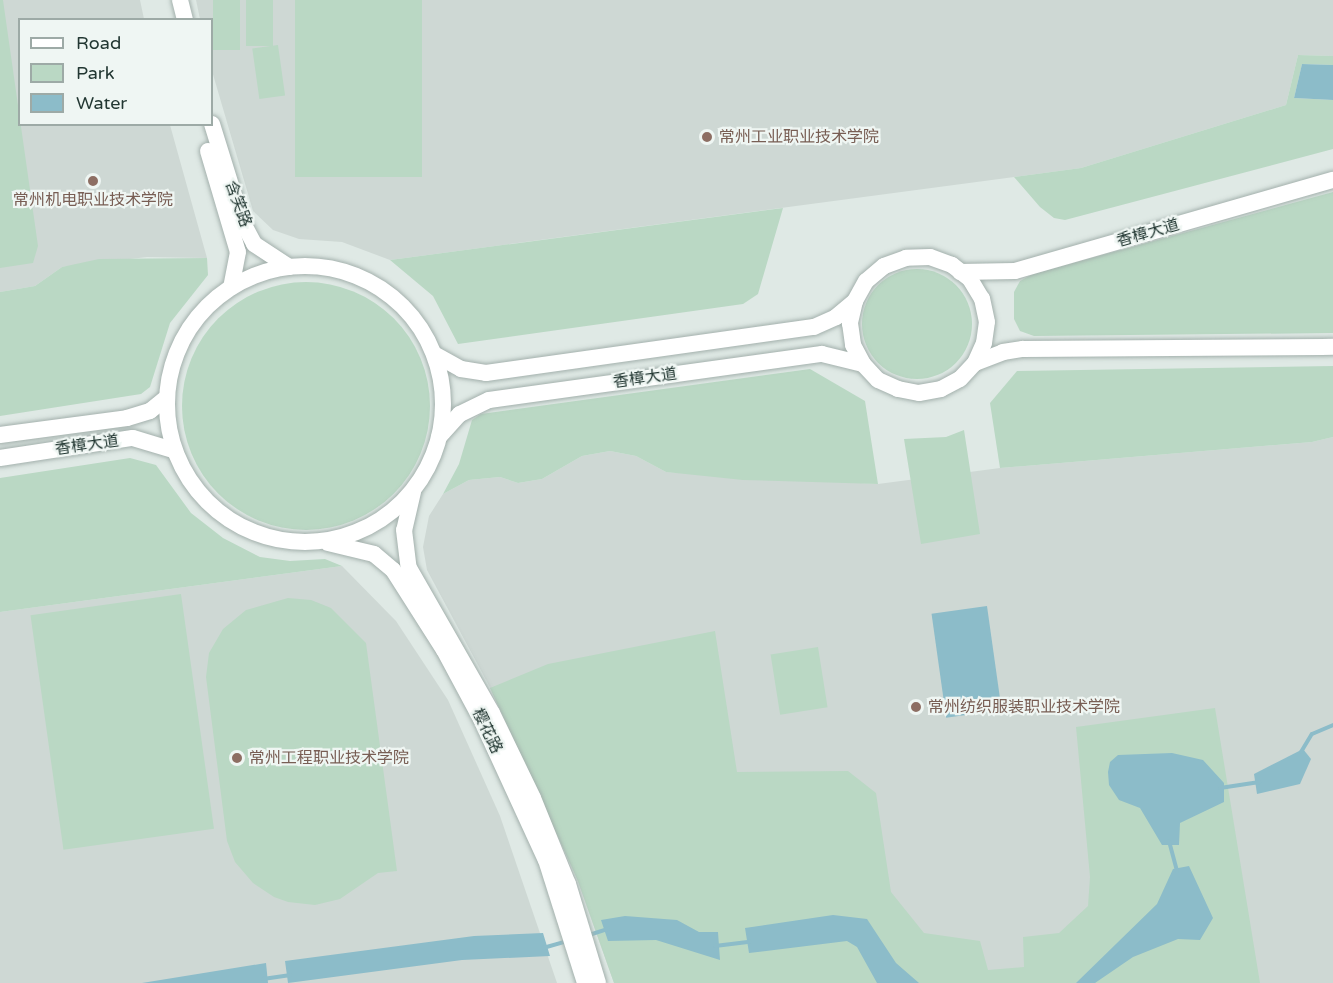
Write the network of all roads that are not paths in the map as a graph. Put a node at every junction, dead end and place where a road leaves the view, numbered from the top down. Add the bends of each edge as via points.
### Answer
1 (169, 0) edge
2 (180, 0) edge
3 (173, 18) edge
4 (184, 18) edge
5 (201, 126) edge
6 (213, 126) edge
7 (1333, 180) edge
8 (289, 267) junction
9 (960, 272) junction
10 (231, 287) junction
11 (855, 301) junction
12 (1333, 347) edge
13 (434, 354) junction
14 (975, 363) junction
15 (863, 364) junction
16 (166, 398) junction
17 (0, 435) edge
18 (439, 438) junction
19 (173, 450) junction
20 (0, 458) edge
21 (414, 489) junction
22 (316, 541) junction
23 (574, 923) junction
24 (583, 949) junction
25 (585, 983) edge
26 (598, 983) edge

1 - 3 street
2 - 4 street
5 - 10 street, 含笑路 via 237,252
6 - 8 street, 含笑路 via 242,221 254,244
7 - 9 street, 香樟大道 via 1015,272
8 - 10 street via 262,273
8 - 13 street via 339,270 384,291 404,308
9 - 11 street via 930,257 906,258 884,266 867,280
9 - 14 street via 982,299 987,322 984,343
10 - 16 street via 189,327 171,364
11 - 13 street, 香樟大道 via 836,317 813,327 486,373 460,369
11 - 15 street via 850,323 853,345
12 - 14 street via 1023,349
13 - 18 street via 443,394
14 - 15 street via 960,379 941,389 919,393 878,380
15 - 18 street, 香樟大道 via 822,354 489,400 460,414
16 - 17 street, 香樟大道 via 150,411 127,418
16 - 19 street
18 - 21 street
19 - 20 street, 香樟大道 via 133,438
19 - 22 street via 188,480 225,518 261,536 300,543
21 - 22 street via 379,521 355,534
21 - 23 street, 樱花路 via 404,530 409,568 492,713 533,798
22 - 23 street, 樱花路 via 374,554 393,570 444,650 481,719
23 - 24 street, 樱花路
24 - 25 street, 樱花路
24 - 26 street, 樱花路

